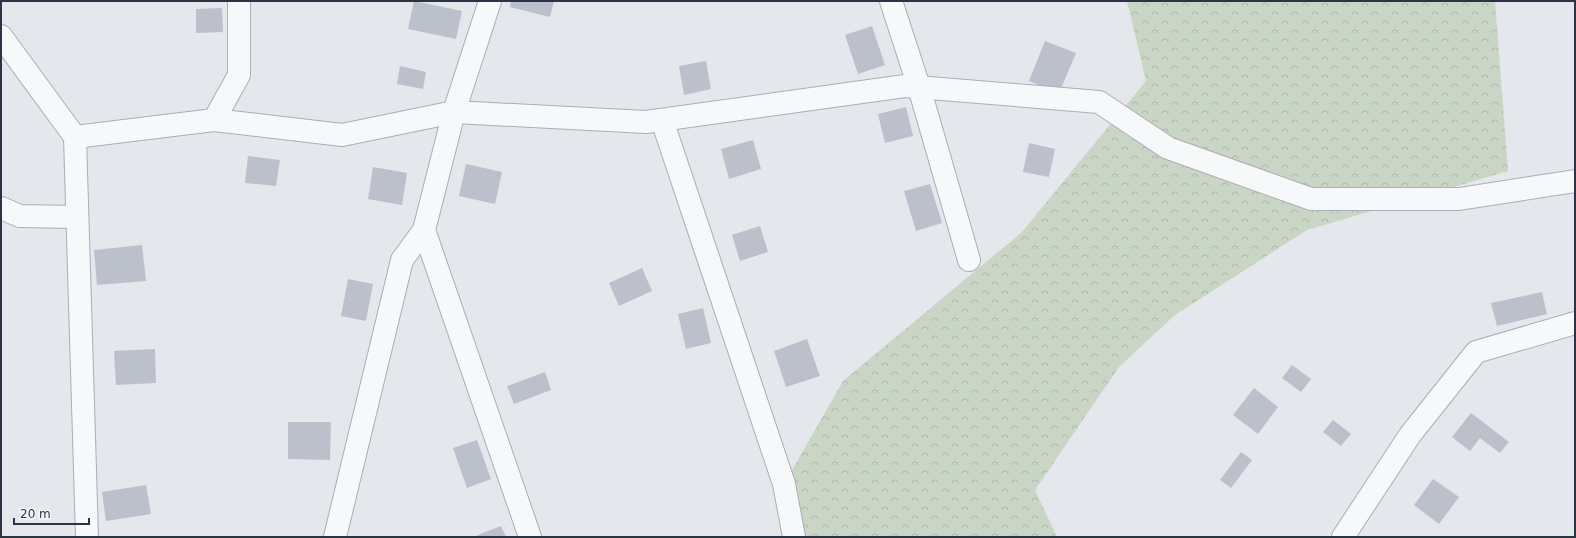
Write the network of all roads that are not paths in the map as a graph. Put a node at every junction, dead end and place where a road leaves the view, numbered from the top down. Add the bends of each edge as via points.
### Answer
1 (239, 1) edge
2 (490, 1) edge
3 (891, 1) edge
4 (1, 36) edge
5 (919, 87) junction
6 (454, 112) junction
7 (214, 120) junction
8 (662, 120) junction
9 (75, 137) junction
10 (1575, 181) edge
11 (1, 208) edge
12 (77, 217) junction
13 (424, 230) junction
14 (969, 260) dead end
15 (1575, 323) edge
16 (87, 537) edge
17 (335, 537) edge
18 (530, 537) edge
19 (794, 537) edge
20 (1343, 537) edge

1 - 7 street via 239,76
2 - 6 street
3 - 5 street
4 - 9 street
5 - 8 street via 905,86
5 - 10 street via 1099,102 1168,148 1311,199 1459,199
5 - 14 street
6 - 7 street via 342,134
6 - 8 street via 646,122
6 - 13 street
7 - 9 street
8 - 19 street via 784,484
9 - 12 street
11 - 12 street via 20,216
12 - 16 street
13 - 17 street via 402,260
13 - 18 street
15 - 20 street via 1476,352 1410,435

